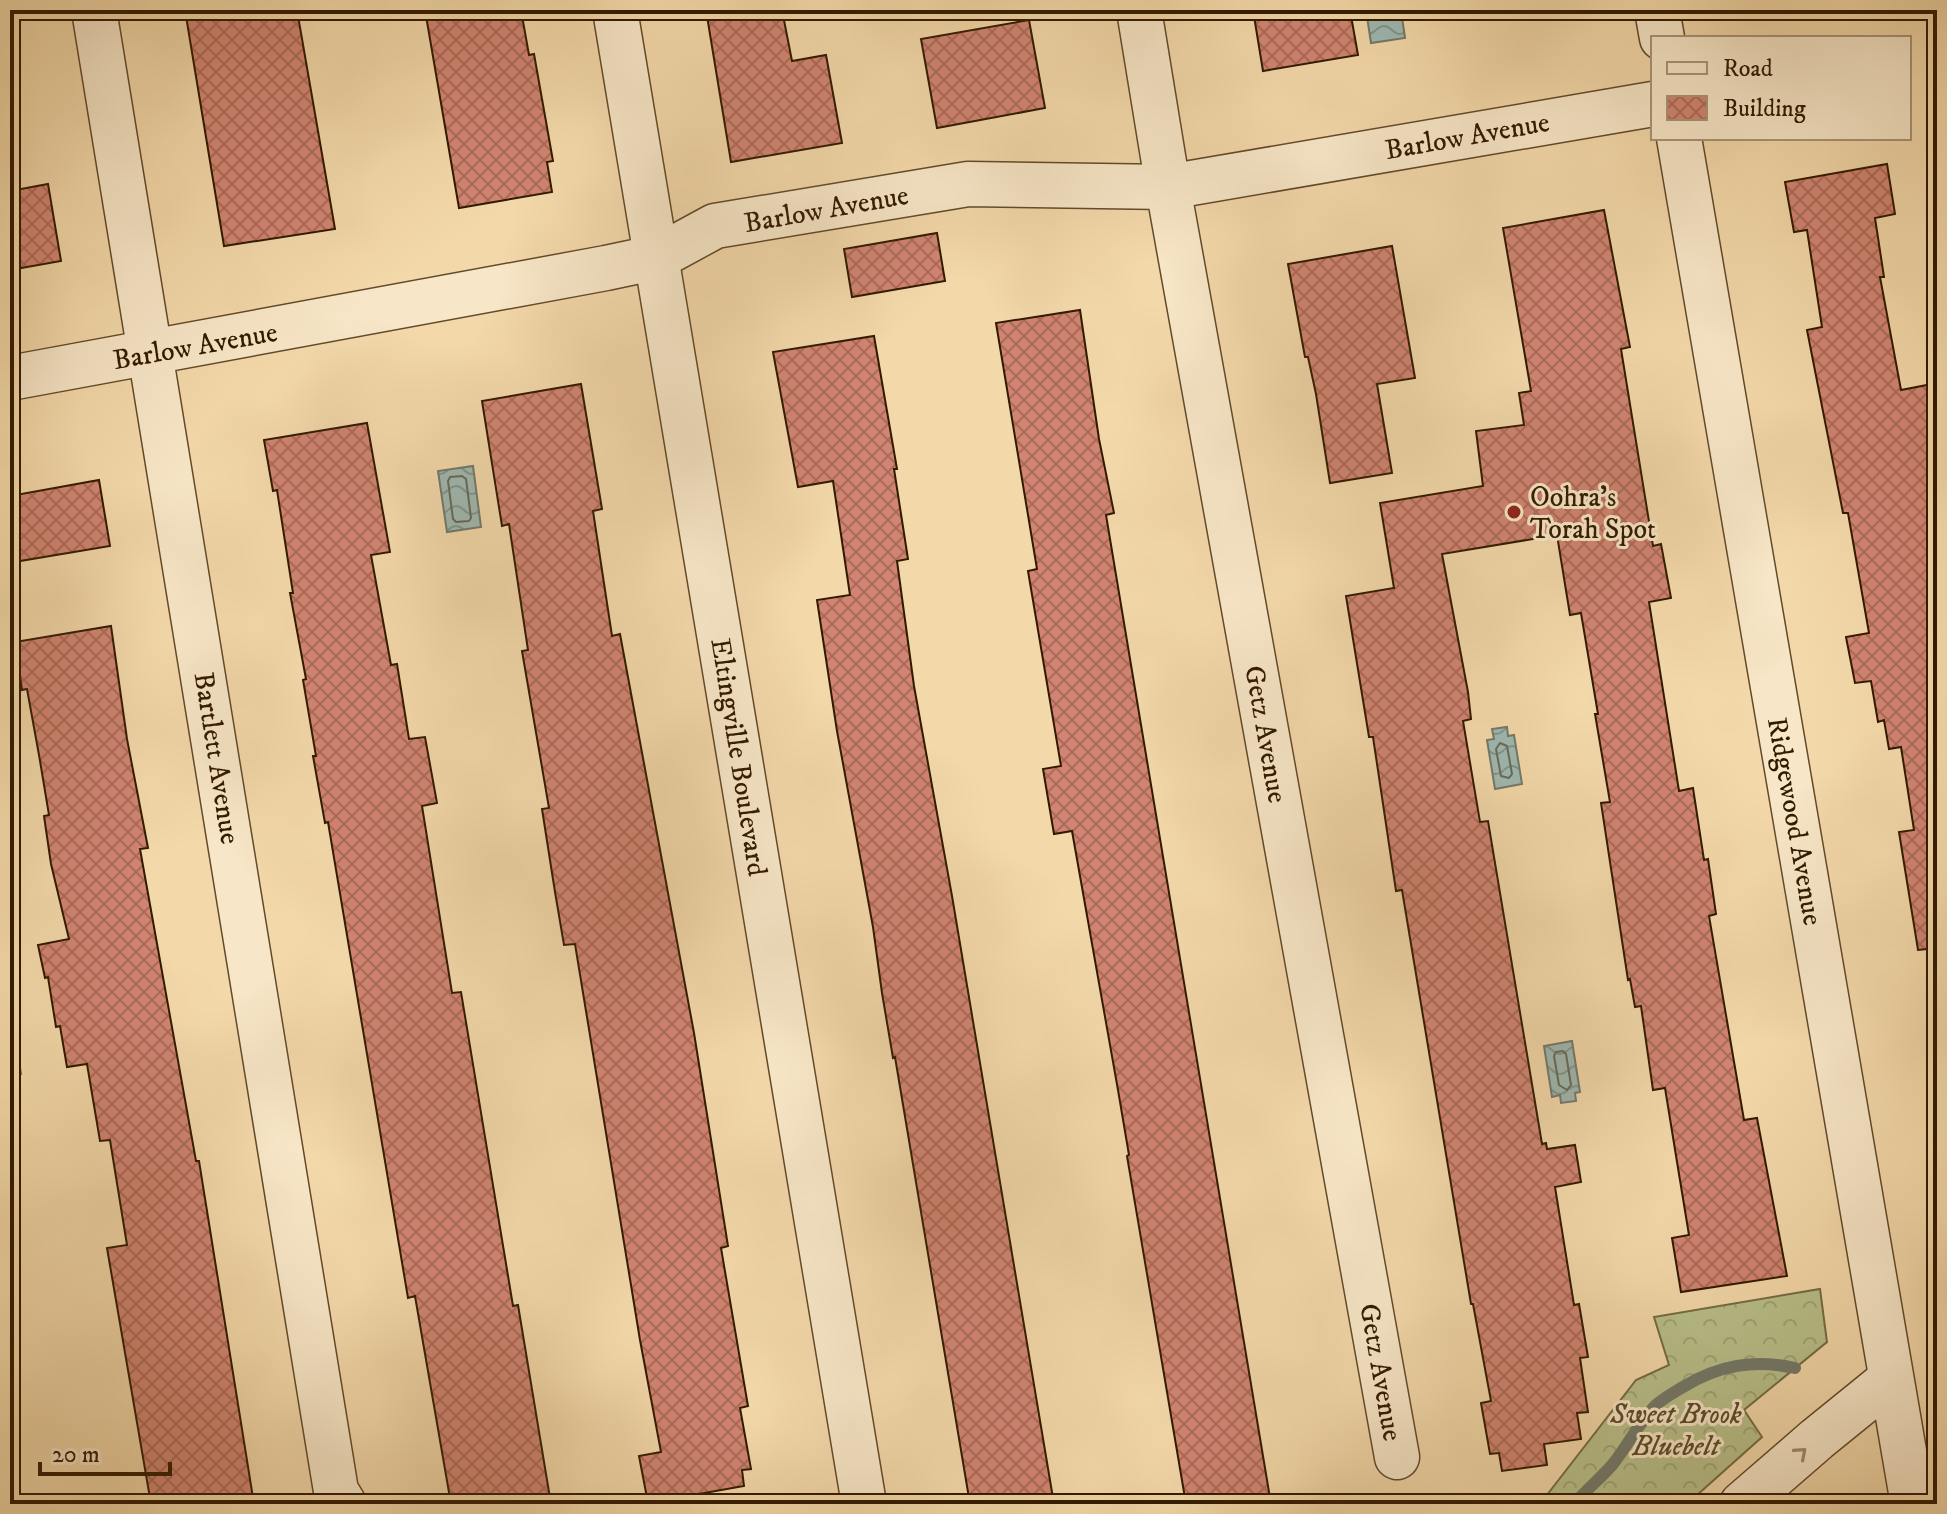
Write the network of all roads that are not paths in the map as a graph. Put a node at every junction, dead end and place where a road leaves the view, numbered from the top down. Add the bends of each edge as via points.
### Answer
1 (94, 10) edge
2 (615, 10) edge
3 (1139, 10) edge
4 (1657, 10) edge
5 (1662, 36) edge
6 (1651, 104) edge
7 (1679, 140) edge
8 (1168, 187) junction
9 (658, 257) junction
10 (152, 354) junction
11 (10, 378) edge
12 (1891, 1379) junction
13 (1397, 1457) dead end
14 (344, 1504) edge
15 (864, 1504) edge
16 (1742, 1504) edge
17 (1913, 1504) edge

1 - 10 street, Bartlett Avenue
2 - 9 street, Eltingville Boulevard
3 - 8 street, Getz Avenue
4 - 5 street
6 - 8 street, Barlow Avenue
7 - 12 street, Ridgewood Avenue
8 - 9 street, Barlow Avenue via 968,184 715,226
8 - 13 street, Getz Avenue
9 - 10 street, Barlow Avenue
9 - 15 street, Eltingville Boulevard
10 - 11 street, Barlow Avenue
10 - 14 street, Bartlett Avenue via 336,1491
16 -> 12 street
12 - 17 street, Ridgewood Avenue

